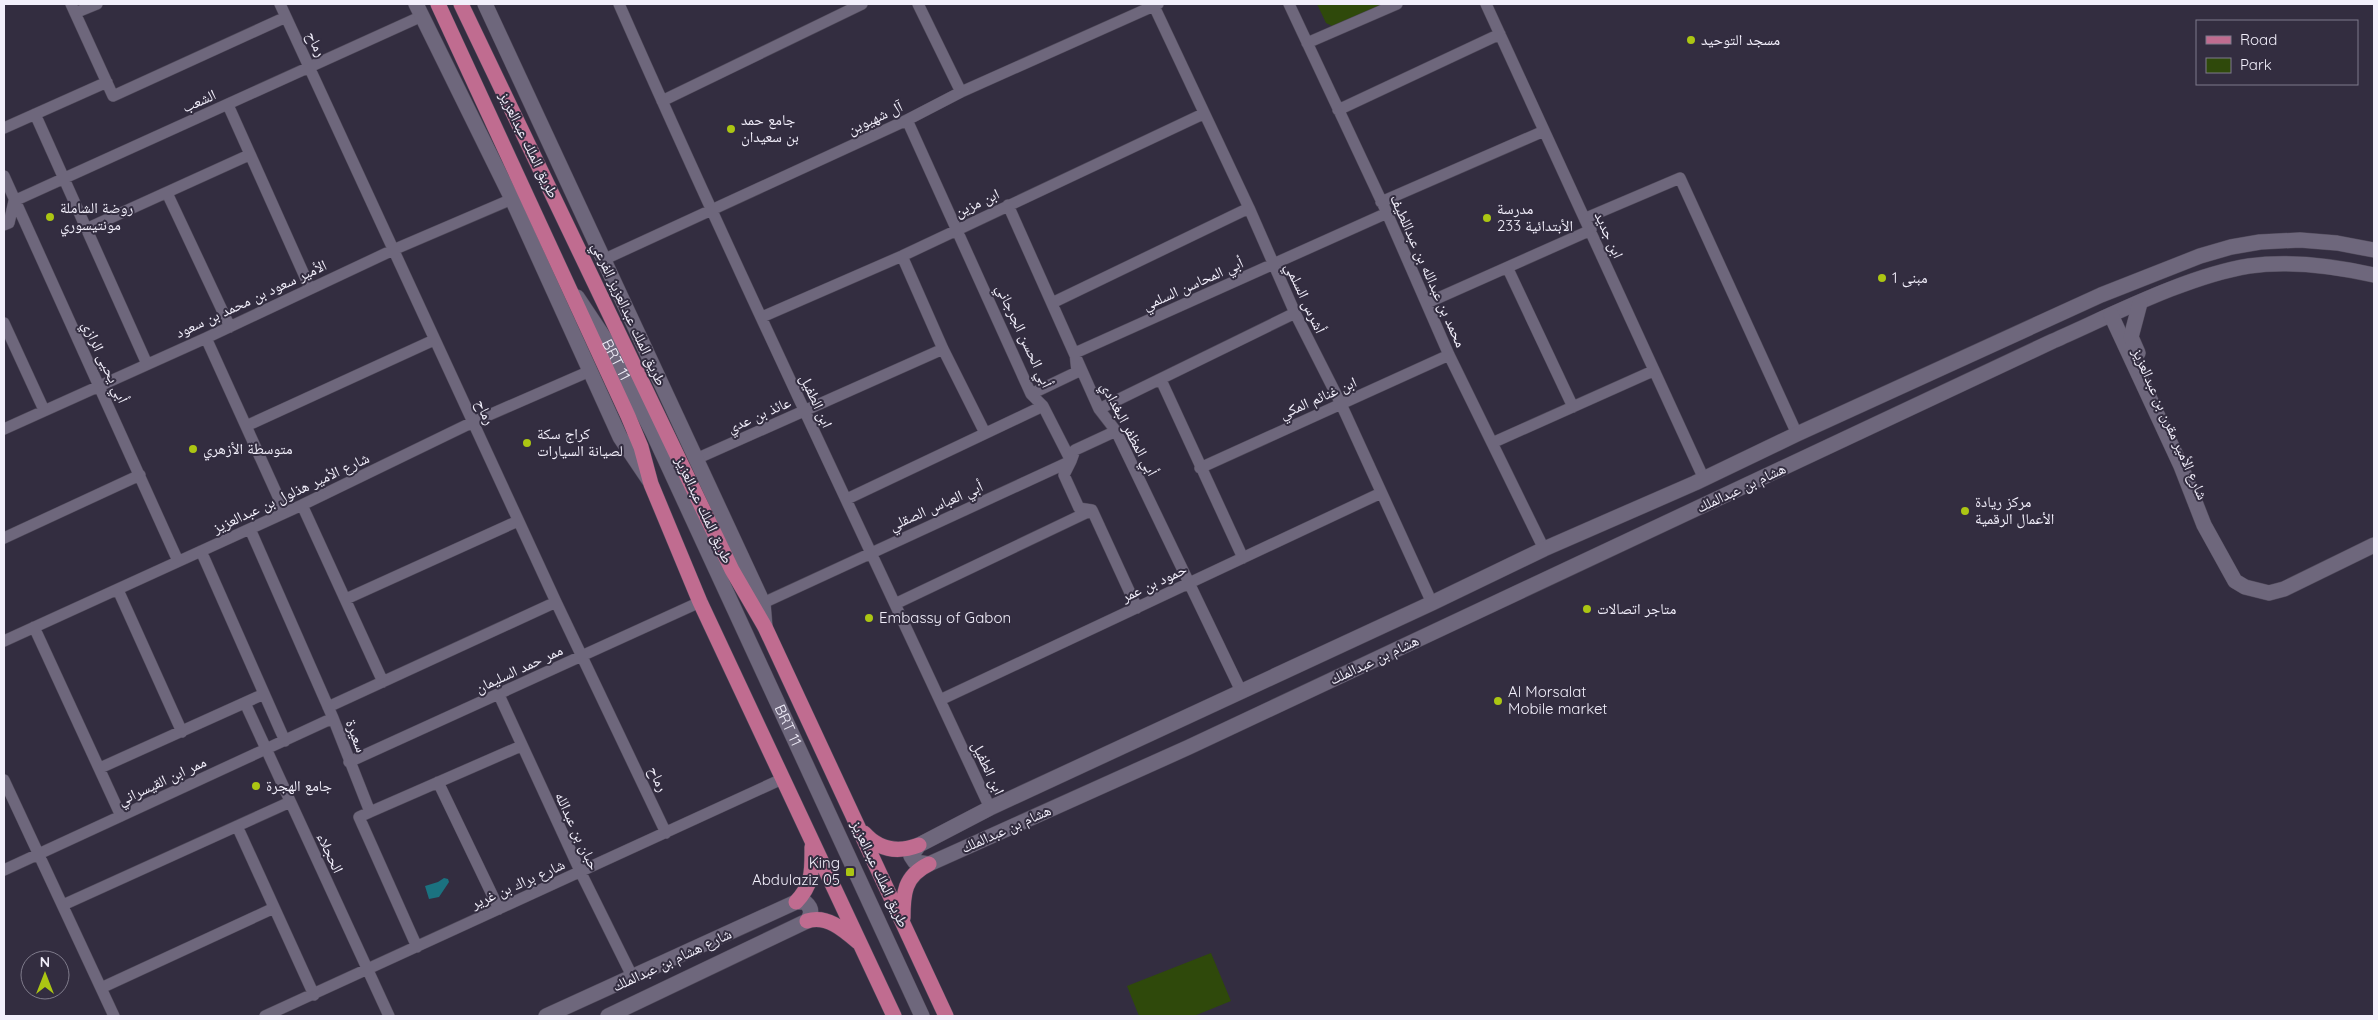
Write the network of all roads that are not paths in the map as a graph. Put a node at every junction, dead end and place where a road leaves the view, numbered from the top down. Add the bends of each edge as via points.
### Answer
1 (96, 4) edge
2 (280, 4) edge
3 (438, 4) edge
4 (461, 4) edge
5 (486, 4) edge
6 (619, 4) edge
7 (859, 4) edge
8 (918, 4) edge
9 (1155, 4) edge
10 (1289, 4) edge
11 (1397, 4) edge
12 (1486, 4) edge
13 (73, 9) edge
14 (419, 10) edge
15 (286, 17) junction
16 (1500, 34) junction
17 (1307, 43) junction
18 (311, 68) junction
19 (107, 82) junction
20 (961, 92) junction
21 (662, 101) junction
22 (228, 105) junction
23 (1338, 110) junction
24 (35, 114) junction
25 (1203, 114) junction
26 (907, 120) junction
27 (4, 128) edge
28 (1544, 131) junction
29 (249, 155) junction
30 (4, 176) edge
31 (64, 178) junction
32 (167, 193) junction
33 (512, 199) junction
34 (14, 201) junction
35 (1381, 202) junction
36 (1008, 206) junction
37 (1249, 208) junction
38 (713, 210) junction
39 (1387, 213) junction
40 (1586, 218) junction
41 (4, 226) edge
42 (86, 229) junction
43 (958, 229) junction
44 (1591, 230) junction
45 (393, 250) junction
46 (2374, 250) edge
47 (902, 256) junction
48 (605, 259) junction
49 (1273, 265) junction
50 (1508, 269) junction
51 (2374, 275) edge
52 (310, 288) junction
53 (572, 290) junction
54 (1052, 303) junction
55 (1427, 303) junction
56 (2140, 303) junction
57 (1295, 313) junction
58 (2111, 315) junction
59 (762, 317) junction
60 (4, 322) edge
61 (2043, 322) junction
62 (230, 327) junction
63 (619, 332) junction
64 (206, 338) junction
65 (434, 340) junction
66 (2053, 341) junction
67 (943, 349) junction
68 (1075, 353) junction
69 (1449, 355) junction
70 (146, 364) junction
71 (590, 371) junction
72 (1653, 371) junction
73 (1161, 380) junction
74 (99, 386) junction
75 (1031, 394) junction
76 (1868, 403) junction
77 (1341, 404) junction
78 (1043, 406) junction
79 (1573, 407) junction
80 (1099, 409) junction
81 (44, 410) junction
82 (804, 411) junction
83 (473, 422) junction
84 (1878, 424) junction
85 (246, 426) junction
86 (4, 429) edge
87 (1116, 431) junction
88 (653, 433) junction
89 (985, 433) junction
90 (1797, 434) junction
91 (1492, 443) junction
92 (696, 459) junction
93 (1071, 461) junction
94 (1200, 468) junction
95 (140, 476) junction
96 (1700, 481) junction
97 (651, 484) junction
98 (1381, 493) junction
99 (848, 499) junction
100 (1706, 504) junction
101 (302, 505) junction
102 (1092, 510) junction
103 (285, 512) junction
104 (518, 520) junction
105 (250, 529) junction
106 (4, 538) edge
107 (2374, 539) edge
108 (2374, 545) edge
109 (201, 551) junction
110 (1539, 551) junction
111 (872, 552) junction
112 (1243, 558) junction
113 (178, 561) junction
114 (1546, 579) junction
115 (1189, 584) junction
116 (118, 590) junction
117 (346, 599) junction
118 (556, 602) junction
119 (700, 602) junction
120 (763, 603) junction
121 (1432, 603) junction
122 (895, 604) junction
123 (1137, 608) junction
124 (34, 627) junction
125 (765, 627) junction
126 (4, 641) edge
127 (584, 656) junction
128 (383, 682) junction
129 (1241, 691) junction
130 (264, 694) junction
131 (499, 695) junction
132 (940, 700) junction
133 (244, 702) junction
134 (328, 707) junction
135 (333, 718) junction
136 (182, 732) junction
137 (285, 741) junction
138 (521, 746) junction
139 (267, 749) junction
140 (349, 762) junction
141 (100, 768) junction
142 (782, 779) junction
143 (4, 780) edge
144 (438, 782) junction
145 (290, 802) junction
146 (990, 808) junction
147 (370, 812) junction
148 (121, 816) junction
149 (857, 825) junction
150 (237, 826) junction
151 (666, 832) junction
152 (812, 843) junction
153 (919, 844) junction
154 (39, 854) junction
155 (929, 864) junction
156 (4, 870) edge
157 (580, 873) junction
158 (796, 902) junction
159 (63, 905) junction
160 (274, 908) junction
161 (498, 909) junction
162 (807, 922) junction
163 (903, 922) junction
164 (861, 944) junction
165 (417, 947) junction
166 (367, 970) junction
167 (633, 978) junction
168 (101, 988) junction
169 (314, 994) junction
170 (114, 1016) edge
171 (265, 1016) edge
172 (389, 1016) edge
173 (546, 1016) edge
174 (608, 1016) edge
175 (894, 1016) edge
176 (922, 1016) edge
177 (946, 1016) edge

1 - 13 street
2 - 15 street, رماح
3 - 53 main road, طريق الملك عبدالعزيز
4 - 63 main road, طريق الملك عبدالعزيز
5 - 48 street, طريق الملك عبدالعزيز الفرعي
6 - 21 street, ابن الطفيل
7 - 21 street
8 - 20 street
9 - 20 street, آل شهيوين
9 - 25 street, أشرس السلمي
10 - 17 street, محمد بن عبدالله بن عبداللطيف
11 - 17 street
12 - 16 street, ابن جديد
13 - 19 street
14 - 18 street, الشعب
14 - 33 street
15 - 18 street, رماح
15 - 19 street via 113,96
16 - 23 street
16 - 28 street, ابن جديد
17 - 23 street, محمد بن عبدالله بن عبداللطيف
18 - 22 street, الشعب
18 - 45 street, رماح
19 - 24 street
20 - 26 street, آل شهيوين
21 - 38 street, ابن الطفيل
22 - 29 street
22 - 31 street, الشعب
23 - 35 street, محمد بن عبدالله بن عبداللطيف
24 - 27 street
24 - 31 street
25 - 36 street, ابن مزين
25 - 37 street, أشرس السلمي
26 - 38 street, آل شهيوين
26 - 43 street, أبي الحسن الجرجاني
28 - 35 street
28 - 40 street, ابن جديد
29 - 32 street
29 - 52 street
30 - 34 street, أبي يحيى الرازي
31 - 34 street, الشعب
31 - 42 street
32 - 42 street
32 - 62 street
33 - 45 street, الأمير سعود بن محمد بن سعود
33 - 71 street
34 - 41 street via 9,223
34 - 74 street, أبي يحيى الرازي
35 - 39 street, محمد بن عبدالله بن عبداللطيف
36 - 43 street, ابن مزين
36 - 54 street, أبي المظفر البغدادي
37 - 49 street, أشرس السلمي
37 - 54 street
38 - 48 street, آل شهيوين
38 - 59 street, ابن الطفيل
39 - 49 street, أبي المحاسن السلمي
39 - 55 street, محمد بن عبدالله بن عبداللطيف
40 - 44 street, ابن جديد
40 - 90 street via 1680,178
42 - 70 street
43 - 47 street, ابن مزين
43 - 75 street, أبي الحسن الجرجاني
44 - 50 street
44 - 72 street, ابن جديد
45 - 52 street, الأمير سعود بن محمد بن سعود
45 - 65 street, رماح
46 - 61 street, هشام بن عبدالملك via 2310,241 2260,242 2231,247 2101,295
47 - 59 street, ابن مزين
47 - 67 street
48 - 92 street, طريق الملك عبدالعزيز الفرعي
49 - 57 street, أشرس السلمي
49 - 68 street, أبي المحاسن السلمي
50 - 55 street
50 - 79 street
51 - 56 street via 2315,264 2251,266 2197,280
52 - 62 street, الأمير سعود بن محمد بن سعود
53 - 88 street, BRT 11 via 607,342
53 - 97 main road, طريق الملك عبدالعزيز via 641,447
54 - 68 street, أبي المظفر البغدادي
55 - 69 street, محمد بن عبدالله بن عبداللطيف
56 - 58 street, هشام بن عبدالملك
56 - 107 street, شارع الأمير مقرن بن عبدالعزيز via 2131,337 2236,570 2260,583 2288,581
57 - 73 street
57 - 77 street, أشرس السلمي
58 - 66 street, هشام بن عبدالملك
58 - 108 street, شارع الأمير مقرن بن عبدالعزيز via 2181,466 2204,525 2235,581 2270,593
59 - 82 street, ابن الطفيل
60 - 81 street
61 - 66 street
61 - 76 street, هشام بن عبدالملك
62 - 64 street, الأمير سعود بن محمد بن سعود
63 - 88 street, BRT 11 via 620,354
63 - 125 main road, طريق الملك عبدالعزيز via 732,570
64 - 70 street, الأمير سعود بن محمد بن سعود
64 - 85 street
65 - 83 street, رماح
65 - 85 street
66 - 84 street, هشام بن عبدالملك
67 - 82 street, عائذ بن عدي
67 - 89 street
68 - 75 street via 1077,372
68 - 80 street, أبي المظفر البغدادي
69 - 77 street, ابن غنائم المكي
69 - 91 street, محمد بن عبدالله بن عبداللطيف
70 - 74 street, الأمير سعود بن محمد بن سعود
71 - 83 street, شارع الأمير هذلول بن عبدالعزيز
71 - 97 street via 620,437
72 - 79 street
72 - 96 street, ابن جديد
73 - 80 street
73 - 94 street
74 - 81 street, الأمير سعود بن محمد بن سعود
74 - 95 street, أبي يحيى الرازي
75 - 78 street, أبي الحسن الجرجاني
76 - 84 street
76 - 90 street, هشام بن عبدالملك
77 - 94 street, ابن غنائم المكي
77 - 98 street, أشرس السلمي
78 - 89 street
78 - 93 street, أبي الحسن الجرجاني
79 - 91 street
80 - 87 street, أبي المظفر البغدادي
81 - 86 street, الأمير سعود بن محمد بن سعود
82 - 92 street, عائذ بن عدي
82 - 99 street, ابن الطفيل
83 - 101 street, شارع الأمير هذلول بن عبدالعزيز
83 - 104 street, رماح
84 - 100 street, هشام بن عبدالملك
85 - 103 street
87 - 93 street, أبي العباس الصقلي via 1075,450
87 - 115 street, أبي المظفر البغدادي
88 - 176 street, BRT 11
89 - 99 street
90 - 96 street, هشام بن عبدالملك
91 - 110 street, محمد بن عبدالله بن عبداللطيف
92 - 120 street, طريق الملك عبدالعزيز الفرعي
93 - 102 street via 1064,475 1079,508
93 - 111 street, أبي العباس الصقلي
94 - 112 street
95 - 106 street
95 - 113 street, أبي يحيى الرازي
96 - 100 street
96 - 110 street, هشام بن عبدالملك
97 - 119 main road, طريق الملك عبدالعزيز
98 - 112 street, حمود بن عمر
98 - 121 street, أشرس السلمي
99 - 111 street, ابن الطفيل
100 - 114 street, هشام بن عبدالملك
101 - 103 street, شارع الأمير هذلول بن عبدالعزيز
101 - 117 street
102 - 122 street
102 - 123 street
103 - 105 street, شارع الأمير هذلول بن عبدالعزيز
104 - 117 street
104 - 118 street, رماح
105 - 109 street, شارع الأمير هذلول بن عبدالعزيز
105 - 134 street, سعيرة
109 - 113 street, شارع الأمير هذلول بن عبدالعزيز
109 - 130 street
110 - 114 street
110 - 121 street, هشام بن عبدالملك
111 - 120 street, أبي العباس الصقلي
111 - 122 street, ابن الطفيل
112 - 115 street, حمود بن عمر
113 - 116 street, شارع الأمير هذلول بن عبدالعزيز
114 - 155 street, هشام بن عبدالملك
115 - 123 street, حمود بن عمر
115 - 129 street, أبي المظفر البغدادي
116 - 124 street, شارع الأمير هذلول بن عبدالعزيز
116 - 136 street
117 - 128 street
118 - 127 street, رماح
118 - 128 street
119 - 127 street, ممر حمد السليمان
119 - 142 main road, طريق الملك عبدالعزيز
120 - 125 street, طريق الملك عبدالعزيز الفرعي
121 - 129 street, هشام بن عبدالملك
122 - 132 street, ابن الطفيل
123 - 132 street, حمود بن عمر
124 - 126 street, شارع الأمير هذلول بن عبدالعزيز
124 - 141 street
125 - 149 main road, طريق الملك عبدالعزيز
127 - 131 street, ممر حمد السليمان
127 - 151 street, رماح
128 - 134 street
129 - 146 street, هشام بن عبدالملك
130 - 133 street
130 - 137 street
131 - 138 street, حبان بن عبدالله
131 - 140 street, ممر حمد السليمان
132 - 146 street, ابن الطفيل
133 - 136 street
133 - 139 street, الحجلاء
134 - 135 street, سعيرة
135 - 137 street, ممر ابن القيسراني
135 - 140 street, سعيرة
136 - 141 street
137 - 139 street, ممر ابن القيسراني
138 - 144 street
138 - 157 street, حبان بن عبدالله
139 - 145 street, الحجلاء
139 - 148 street, ممر ابن القيسراني
140 - 147 street, سعيرة
141 - 148 street
142 - 151 street, شارع براك بن غرير
142 - 152 main road, طريق الملك عبدالعزيز
143 - 154 street
144 - 147 street
144 - 161 street
145 - 150 street
145 - 166 street, الحجلاء
146 - 153 street, هشام بن عبدالملك
147 - 165 street via 359,817
148 - 154 street, ممر ابن القيسراني
149 - 153 main road via 872,841 889,849 911,848
149 - 163 main road, طريق الملك عبدالعزيز
150 - 159 street
150 - 160 street
151 - 157 street, شارع براك بن غرير
152 - 158 main road via 811,880
152 - 164 main road, طريق الملك عبدالعزيز
153 - 155 street via 913,851 913,860
154 - 156 street, ممر ابن القيسراني
154 - 159 street
155 - 163 main road via 914,874 904,889
157 - 161 street, شارع براك بن غرير
157 - 167 street, حبان بن عبدالله
158 - 162 street via 805,902 809,906 811,912
158 - 167 street, شارع هشام بن عبدالملك
159 - 168 street
160 - 168 street
160 - 169 street
161 - 165 street, شارع براك بن غرير
162 - 164 main road via 816,918 825,920
162 - 174 street, شارع هشام بن عبدالملك
163 - 177 main road, طريق الملك عبدالعزيز
164 - 175 main road, طريق الملك عبدالعزيز
165 - 166 street, شارع براك بن غرير
166 - 169 street, شارع براك بن غرير
166 - 172 street, الحجلاء
167 - 173 street, شارع هشام بن عبدالملك
168 - 170 street
169 - 171 street, شارع براك بن غرير

